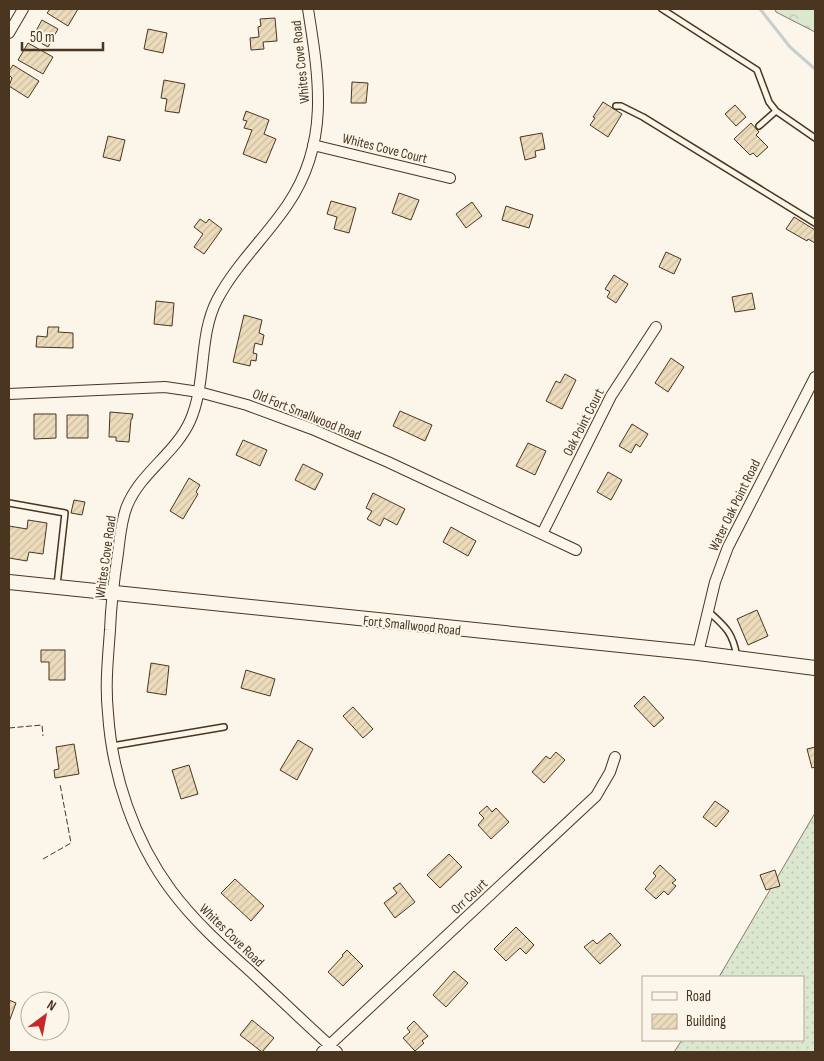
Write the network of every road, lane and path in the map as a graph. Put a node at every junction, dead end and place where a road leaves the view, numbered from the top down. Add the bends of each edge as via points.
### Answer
1 (23, 9) edge
2 (308, 9) edge
3 (662, 9) edge
4 (9, 33) edge
5 (616, 106) dead end
6 (776, 111) junction
7 (759, 126) dead end
8 (815, 138) edge
9 (314, 145) junction
10 (450, 178) dead end
11 (815, 223) edge
12 (656, 327) dead end
13 (815, 377) edge
14 (199, 392) junction
15 (9, 394) edge
16 (9, 503) edge
17 (542, 534) junction
18 (576, 550) dead end
19 (9, 582) edge
20 (57, 587) junction
21 (112, 593) junction
22 (708, 611) junction
23 (698, 653) junction
24 (737, 658) junction
25 (815, 668) edge
26 (224, 728) dead end
27 (112, 746) junction
28 (615, 757) dead end
29 (330, 1050) edge

1 - 4 street
2 - 9 street, Whites Cove Road via 319,104
3 - 6 lane via 757,70 769,102
5 - 11 lane via 642,117
6 - 7 lane
6 - 8 lane
9 - 10 street, Whites Cove Court
9 - 14 street, Whites Cove Road via 287,205 231,276 215,303
12 - 17 street, Oak Point Court via 611,396
13 - 22 street, Water Oak Point Road via 728,547
14 - 15 street, Old Fort Smallwood Road via 165,387
14 - 17 street, Old Fort Smallwood Road via 247,405 312,429
14 - 21 street, Whites Cove Road via 195,408 178,442 141,481 128,505 120,534
16 - 20 lane via 65,513
17 - 18 street, Old Fort Smallwood Road
19 - 20 main road, Fort Smallwood Road
20 - 21 main road, Fort Smallwood Road
21 - 23 main road, Fort Smallwood Road
21 - 27 street, Whites Cove Road via 107,690
22 - 23 street, Water Oak Point Road
22 - 24 lane via 729,632
23 - 24 main road, Fort Smallwood Road
24 - 25 main road, Fort Smallwood Road
26 - 27 lane
27 - 29 street, Whites Cove Road via 127,805 154,864 171,890 205,930
28 - 29 street, Orr Court via 596,796

